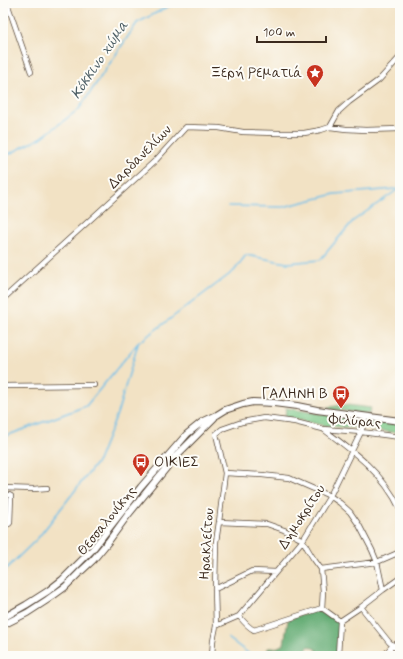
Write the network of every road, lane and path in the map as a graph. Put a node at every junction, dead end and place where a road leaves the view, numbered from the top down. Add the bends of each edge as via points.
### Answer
1 (7, 3) edge
2 (400, 57) edge
3 (31, 72) dead end
4 (330, 127) junction
5 (400, 129) edge
6 (3, 299) edge
7 (94, 385) dead end
8 (3, 386) edge
9 (217, 416) junction
10 (366, 417) junction
11 (400, 421) edge
12 (323, 429) junction
13 (361, 432) junction
14 (216, 434) joint
15 (400, 436) edge
16 (352, 451) junction
17 (224, 473) junction
18 (3, 488) edge
19 (46, 488) dead end
20 (3, 495) edge
21 (330, 496) junction
22 (400, 509) edge
23 (219, 522) junction
24 (3, 525) edge
25 (303, 540) junction
26 (400, 552) edge
27 (377, 562) junction
28 (322, 568) junction
29 (276, 572) junction
30 (400, 578) edge
31 (215, 589) junction
32 (383, 590) junction
33 (361, 607) junction
34 (322, 608) junction
35 (239, 616) junction
36 (3, 618) edge
37 (340, 621) junction
38 (3, 625) edge
39 (216, 626) junction
40 (400, 642) edge
41 (392, 646) junction
42 (400, 652) edge
43 (212, 656) edge
44 (338, 656) edge
45 (384, 656) edge

1 - 3 street
2 - 4 street via 379,80 339,111
4 - 5 street, Δαρδανελίων
4 - 6 street, Δαρδανελίων via 304,133 243,132 186,127 156,160
7 - 8 street
9 - 10 main road, Θεσσαλονίκης via 234,406 253,402 285,404
9 - 36 main road, Θεσσαλονίκης via 202,422 187,434 141,487 92,550 62,580
9 - 38 main road, Θεσσαλονίκης via 176,456 93,560 64,588 27,613
10 - 11 main road, Θεσσαλονίκης
10 - 13 street, Δημοκρίτου
12 - 13 street, Φιλύρας
12 - 14 street, Φιλύρας via 264,418 242,422 222,429
12 - 16 street
13 - 15 street, Φιλύρας
13 - 16 street, Δημοκρίτου
14 - 17 street, Ηρακλείτου
16 - 21 street, Δημοκρίτου
16 - 22 street via 366,462 386,485
17 - 21 street via 282,476
17 - 23 street, Ηρακλείτου
18 - 19 street
20 - 24 street via 11,496 10,523
21 - 25 street, Δημοκρίτου
21 - 27 street via 350,512 359,524
23 - 25 street via 267,524
23 - 31 street, Ηρακλείτου
25 - 28 street
25 - 29 street, Δημοκρίτου
26 - 27 street
27 - 28 street
27 - 32 street
28 - 34 street
29 - 31 street via 252,571
29 - 35 street, Δημοκρίτου
30 - 32 street
31 - 39 street, Ηρακλείτου
32 - 33 street
33 - 37 street
33 - 41 street
34 - 35 street via 254,630
34 - 37 street
35 - 39 street, Δημοκρίτου
37 - 44 street
39 - 43 street, Ηρακλείτου
40 - 41 street
41 - 42 street
41 - 45 street

